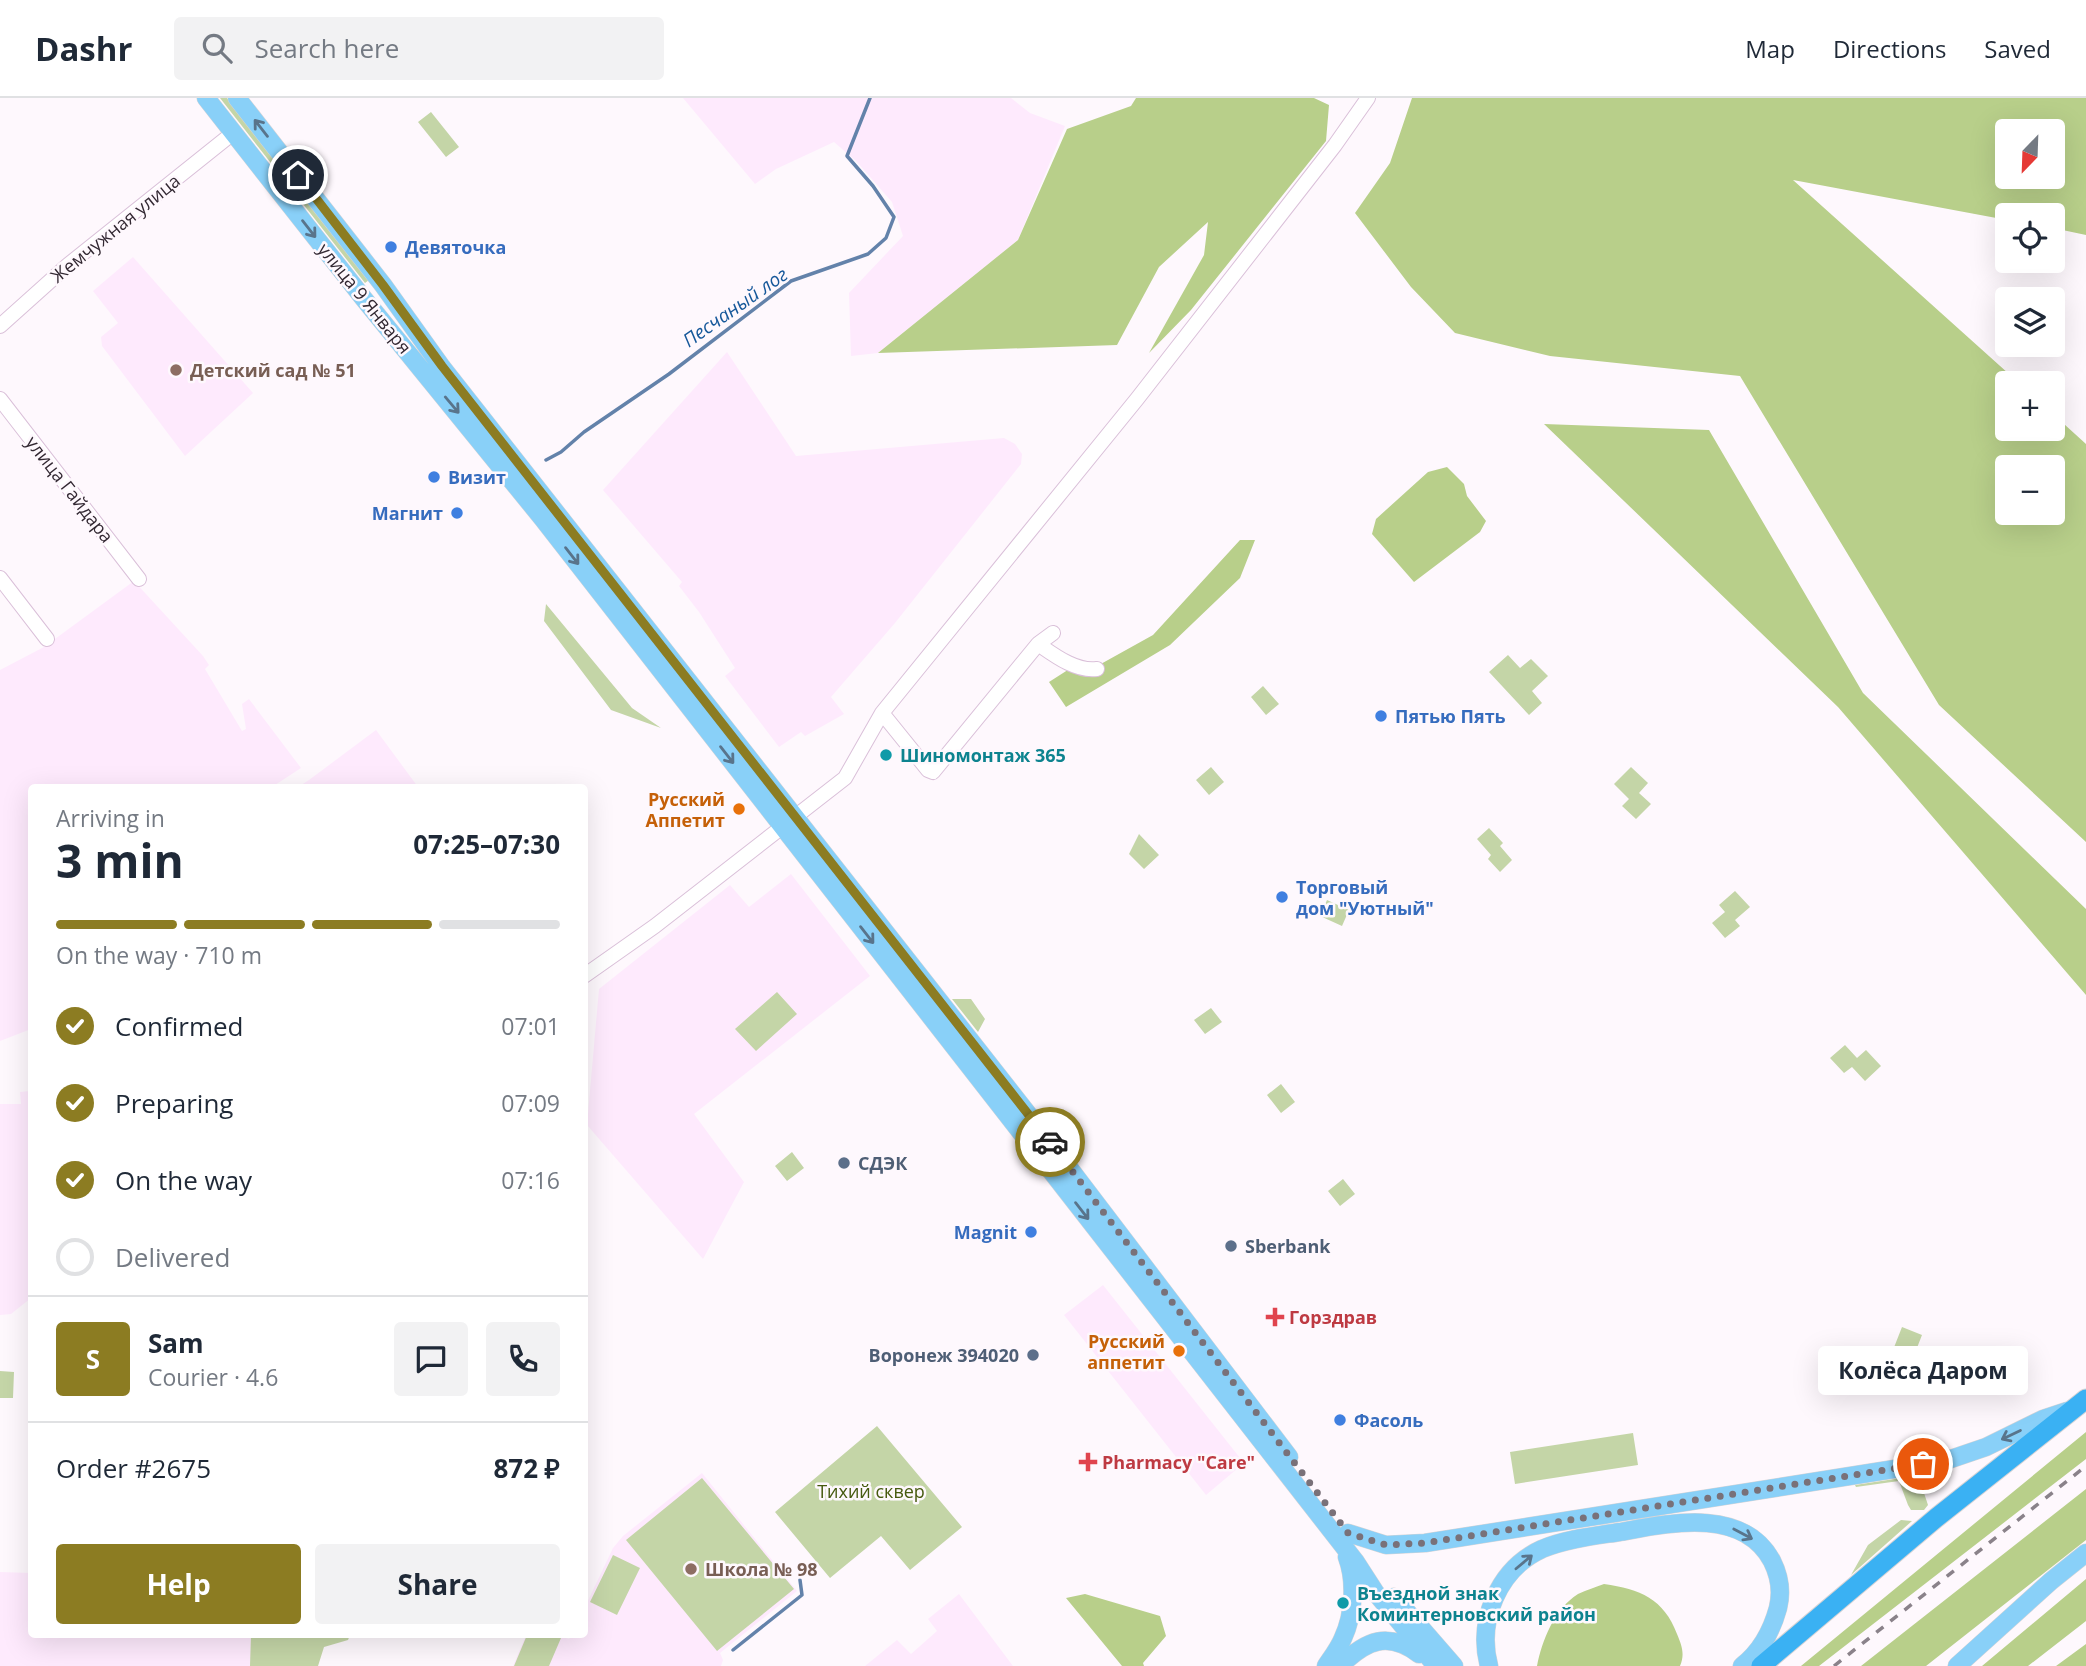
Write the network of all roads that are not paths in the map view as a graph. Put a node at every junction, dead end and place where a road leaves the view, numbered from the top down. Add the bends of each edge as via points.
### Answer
1 (206, 98) edge
2 (237, 98) edge
3 (1368, 98) edge
4 (233, 133) junction
5 (0, 326) edge
6 (0, 399) edge
7 (0, 578) edge
8 (139, 579) dead end
9 (1053, 633) dead end
10 (47, 639) dead end
11 (1038, 644) junction
12 (1097, 669) dead end
13 (882, 713) junction
14 (708, 720) junction
15 (789, 822) junction
16 (588, 973) edge
17 (2080, 1404) edge
18 (1343, 1536) junction
19 (2086, 1553) edge
20 (1326, 1666) edge
21 (1340, 1666) edge
22 (1436, 1666) edge
23 (1454, 1666) edge
24 (1489, 1666) edge
25 (1742, 1666) edge
26 (1761, 1666) edge
27 (1957, 1666) edge

1 - 4 main road, улица 9 Января
14 -> 2 main road, улица 9 Января via 383,285
3 - 13 street via 1138,399
4 - 5 street, Жемчужная улица via 68,265
4 -> 14 main road, улица 9 Января
6 - 8 street, улица Гайдара
7 - 10 street
9 - 11 street
11 - 12 street via 1074,666
11 - 13 street via 933,772
13 - 15 street via 845,778
14 - 15 main road, улица 9 Января
15 - 16 street
15 - 18 main road, улица 9 Января via 1043,1134
17 -> 18 main road via 1945,1461 1425,1543 1386,1545
17 - 26 highway
18 - 20 main road via 1353,1586 1351,1609 1343,1637
18 - 22 main road, улица 9 Января via 1375,1592
18 - 23 main road, улица 9 Января
19 - 27 main road
21 - 22 main road via 1378,1640 1399,1641
24 -> 25 main road via 1484,1632 1488,1613 1507,1577 1524,1560 1558,1544 1689,1522 1731,1527 1766,1550 1775,1567 1780,1584 1776,1615 1761,1645

